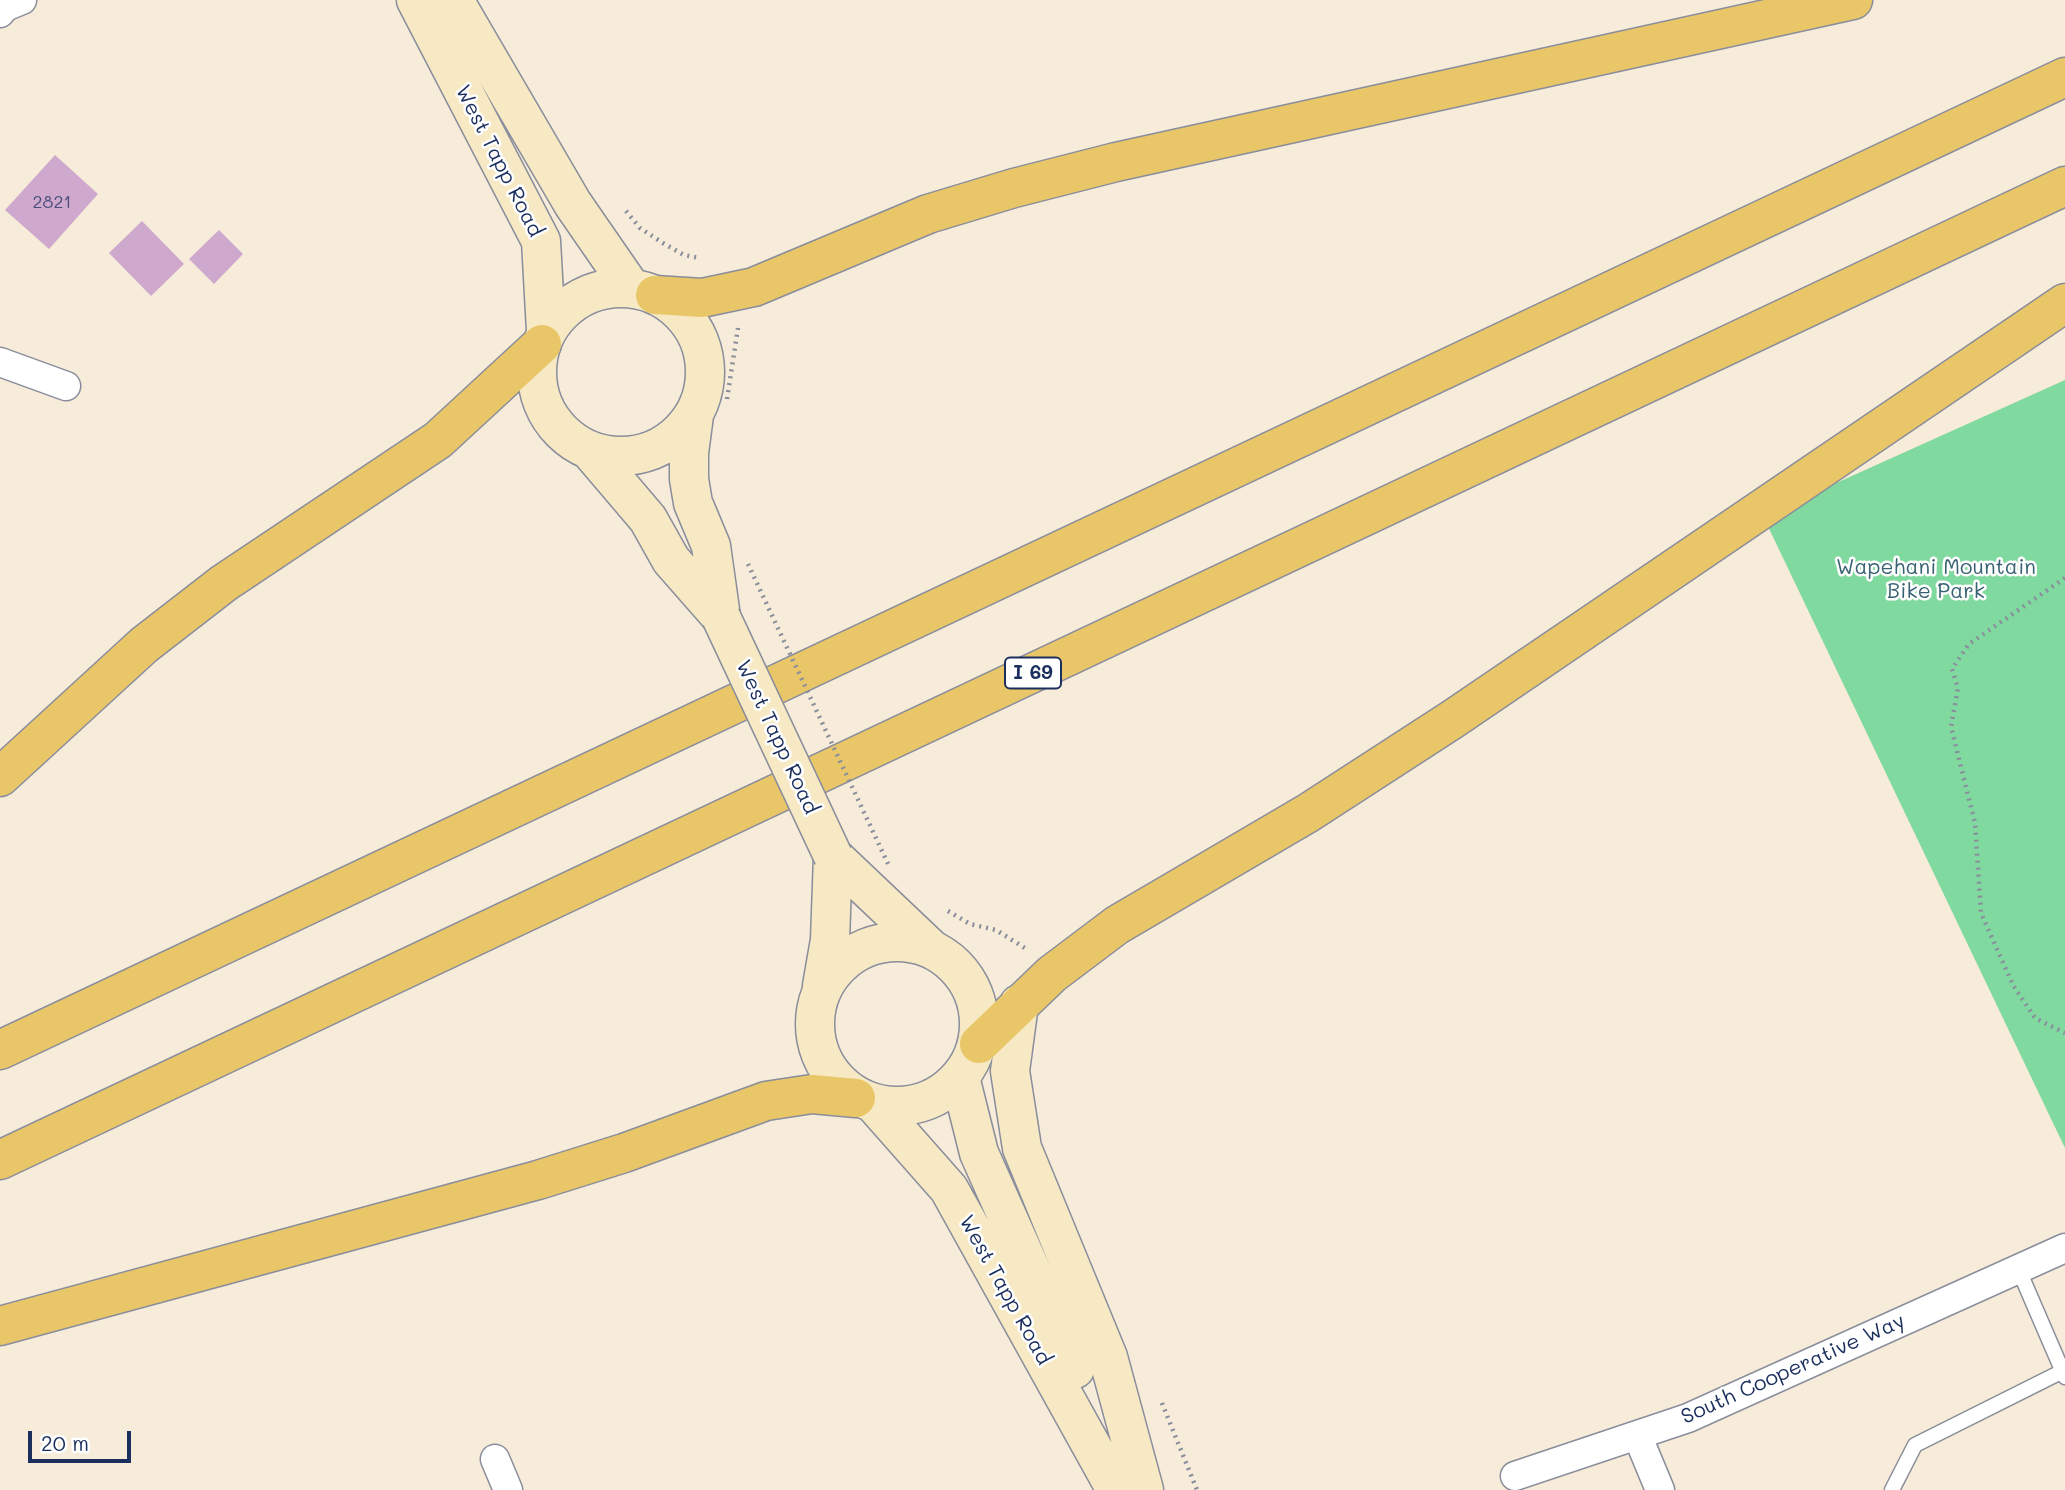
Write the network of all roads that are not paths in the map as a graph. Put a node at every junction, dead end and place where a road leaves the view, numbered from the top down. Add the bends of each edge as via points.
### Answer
1 (22, 0) edge
2 (416, 0) edge
3 (454, 0) edge
4 (1853, 0) edge
5 (0, 13) edge
6 (2065, 77) edge
7 (2065, 186) edge
8 (643, 292) junction
9 (2065, 303) edge
10 (544, 337) junction
11 (0, 362) edge
12 (66, 386) dead end
13 (694, 415) junction
14 (591, 452) junction
15 (721, 617) junction
16 (0, 776) edge
17 (833, 856) junction
18 (929, 947) junction
19 (821, 986) junction
20 (1019, 1004) junction
21 (979, 1044) junction
22 (0, 1050) edge
23 (960, 1077) junction
24 (865, 1101) junction
25 (0, 1160) edge
26 (2065, 1248) edge
27 (2018, 1268) junction
28 (0, 1326) edge
29 (2064, 1373) edge
30 (1638, 1437) junction
31 (495, 1459) dead end
32 (1515, 1476) dead end
33 (508, 1490) edge
34 (1116, 1490) edge
35 (1127, 1490) edge
36 (1144, 1490) edge
37 (1660, 1490) edge
38 (1892, 1490) edge

1 - 5 street
2 - 10 main road, West Tapp Road via 541,241
3 - 8 main road, West Tapp Road via 573,204
4 - 8 highway via 1014,188 928,214 754,287 702,298
6 - 22 highway
7 - 25 highway, I 69
8 - 10 main road via 608,289 587,295 570,304
8 - 13 main road via 677,308 705,359 705,387
9 - 20 highway via 1453,719 1308,813 1117,925
10 - 14 main road via 537,368 540,395 551,419
10 - 16 highway via 438,440 224,583 145,646
11 - 12 street
13 - 14 main road via 680,434 661,447 615,457
13 - 15 main road, West Tapp Road via 689,479 710,546
14 - 15 main road, West Tapp Road via 648,519 671,560
15 - 17 main road, West Tapp Road, bridge
17 - 18 main road, West Tapp Road
17 - 19 main road, West Tapp Road via 830,940
18 - 19 main road via 878,944 855,953
18 - 21 main road via 951,962 968,983 978,1007
19 - 24 main road via 816,1010 824,1060
20 - 21 highway
20 - 36 main road via 1010,1071 1022,1148 1108,1356
21 - 23 main road
23 - 24 main road via 923,1101 901,1106
23 - 35 main road, West Tapp Road via 979,1153
24 - 28 highway via 812,1094 766,1101 538,1180
24 - 34 main road, West Tapp Road via 949,1188
26 - 27 street, South Cooperative Way
27 - 29 lane
27 - 30 street, South Cooperative Way
29 - 38 lane via 1915,1445
30 - 32 street, South Cooperative Way
30 - 37 street
31 - 33 street

